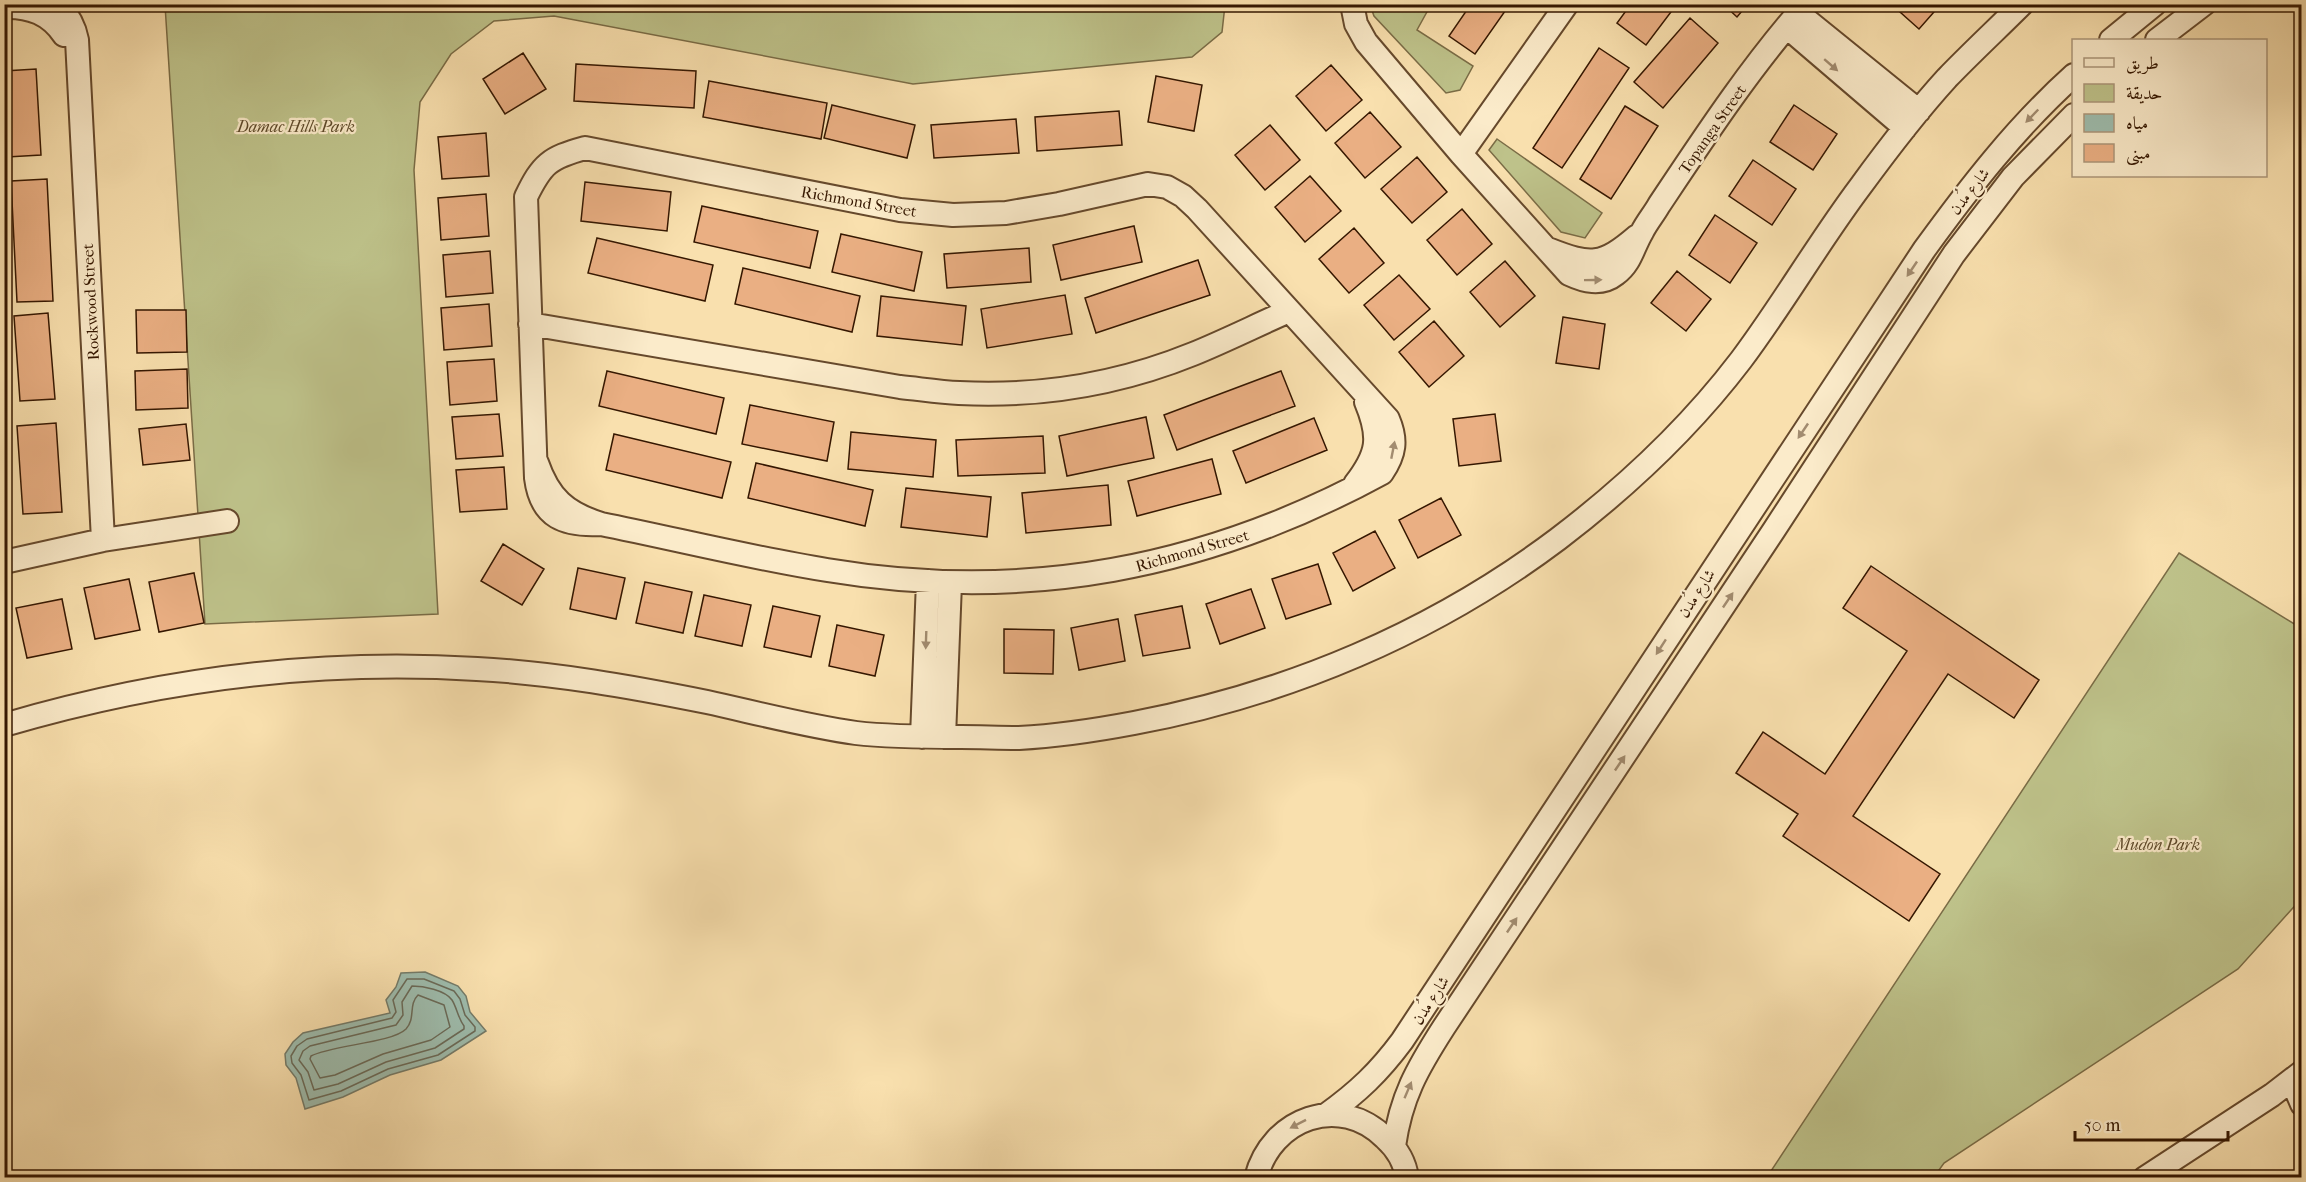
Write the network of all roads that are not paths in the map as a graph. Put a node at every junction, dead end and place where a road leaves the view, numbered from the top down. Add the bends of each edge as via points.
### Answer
1 (55, 4) edge
2 (1352, 4) edge
3 (1567, 4) edge
4 (2022, 4) edge
5 (2156, 4) edge
6 (2204, 4) edge
7 (5, 5) edge
8 (1797, 15) edge
9 (2112, 39) edge
10 (2158, 39) edge
11 (77, 64) junction
12 (2072, 76) edge
13 (2072, 116) edge
14 (1912, 120) junction
15 (1461, 154) junction
16 (1289, 311) junction
17 (530, 324) junction
18 (227, 521) dead end
19 (103, 540) junction
20 (4, 562) edge
21 (939, 582) junction
22 (4, 724) edge
23 (933, 737) junction
24 (2297, 1077) edge
25 (2301, 1104) edge
26 (1326, 1114) junction
27 (1394, 1146) junction
28 (1408, 1175) edge
29 (1256, 1178) edge
30 (2145, 1178) edge

1 - 11 street, Rockwood Street via 74,27
2 - 15 street, Topanga Street via 1356,24 1366,42
3 - 15 street
4 - 14 street via 1948,77
5 - 9 street
6 - 10 street
7 - 11 street, Rockwood Street via 47,17 68,40
8 - 14 street, Topanga Street
8 - 15 street, Topanga Street via 1708,131 1641,233 1612,255 1585,261 1547,249
11 - 19 street, Rockwood Street
12 -> 26 street, شارع مُدن via 2012,138 1924,250 1402,1041 1355,1094
27 -> 13 street, شارع مُدن via 1403,1100 1444,1027 1954,254 2013,177
14 - 23 street via 1855,194 1737,365 1682,428 1576,524 1488,587 1417,628 1342,663 1254,695 1185,714 1104,729 1022,738
16 - 17 street via 1192,355 1135,373 1077,386 1018,393 900,387
16 - 17 street, Richmond Street via 1190,203 1167,187 1148,184 1017,211 953,215 900,210 585,148 559,155 538,173 526,198
16 - 21 street, Richmond Street via 1388,419 1395,447 1382,472 1277,524 1175,557 1117,570 1034,581
17 - 21 street, Richmond Street via 537,463 546,486 562,505 582,518 828,570
18 - 19 street
19 - 20 street
21 - 23 street
22 - 23 street via 129,694 221,679 309,668 394,666 480,669 564,678 651,691 858,733
24 - 25 street
24 - 30 street
26 - 27 street via 1352,1117 1368,1124
26 -> 29 street via 1299,1121 1277,1137 1263,1155
27 - 28 street

